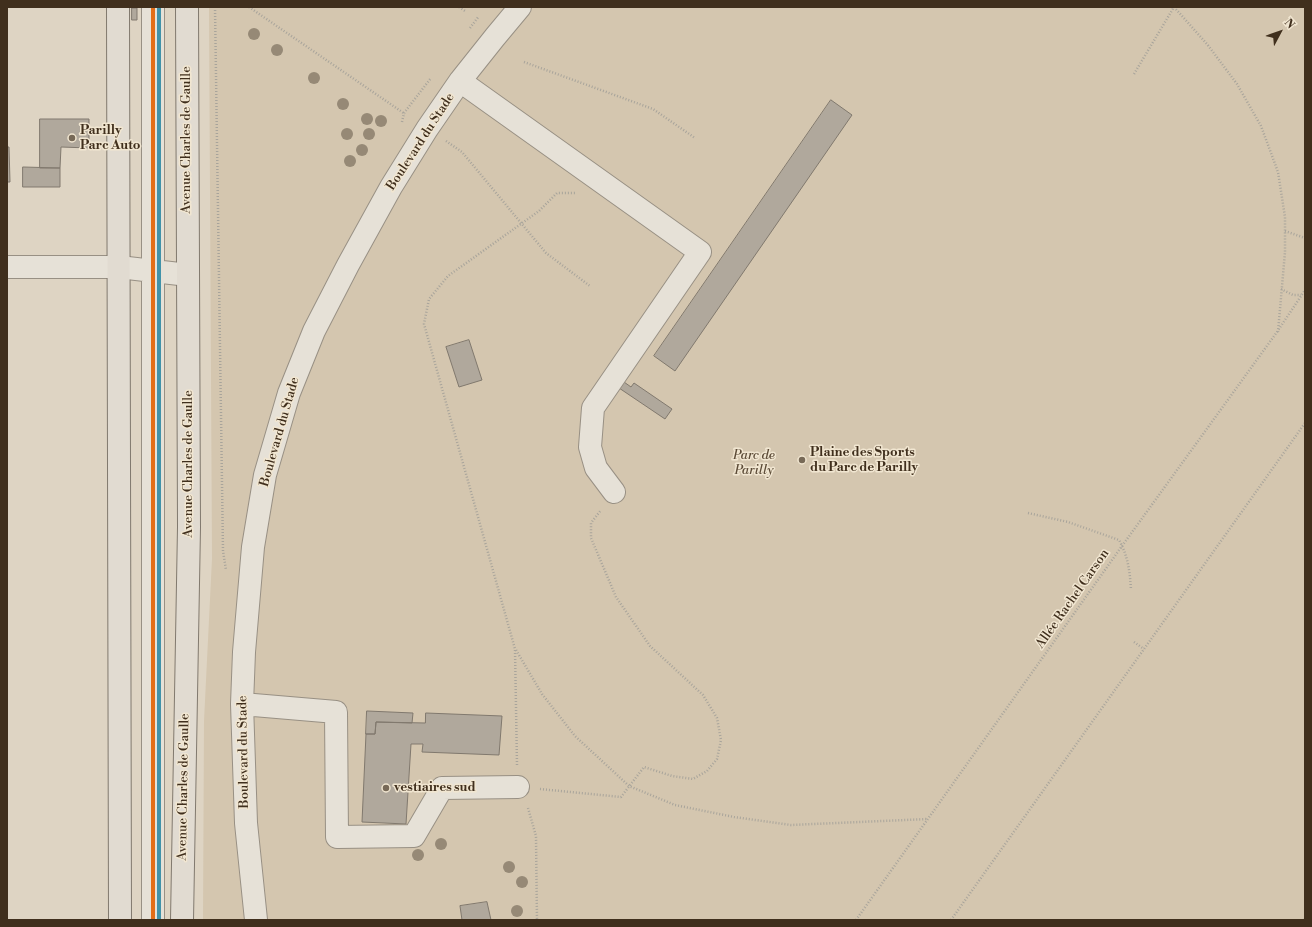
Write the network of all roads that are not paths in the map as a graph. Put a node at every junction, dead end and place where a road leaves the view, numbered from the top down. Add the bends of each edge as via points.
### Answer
1 (118, 7) edge
2 (153, 7) edge
3 (187, 7) edge
4 (520, 7) edge
5 (460, 81) junction
6 (7, 267) edge
7 (119, 267) junction
8 (153, 271) junction
9 (188, 275) junction
10 (614, 492) road end
11 (242, 704) junction
12 (518, 787) road end
13 (120, 920) edge
14 (153, 920) edge
15 (182, 920) edge
16 (256, 920) edge

1 - 7 main road
2 - 8 lane
3 - 9 main road, Avenue Charles de Gaulle
4 - 5 lane, Boulevard du Stade
5 - 10 lane via 700,252 593,408 590,447 596,468
5 - 11 lane, Boulevard du Stade via 392,186 348,265 314,331 289,393 265,475 253,547
6 - 7 lane
7 - 8 lane
7 - 13 main road
8 - 9 lane
8 - 14 lane
9 - 15 main road, Avenue Charles de Gaulle via 189,527
11 - 12 lane via 336,712 338,837 414,836 442,788
11 - 16 lane, Boulevard du Stade via 246,823

